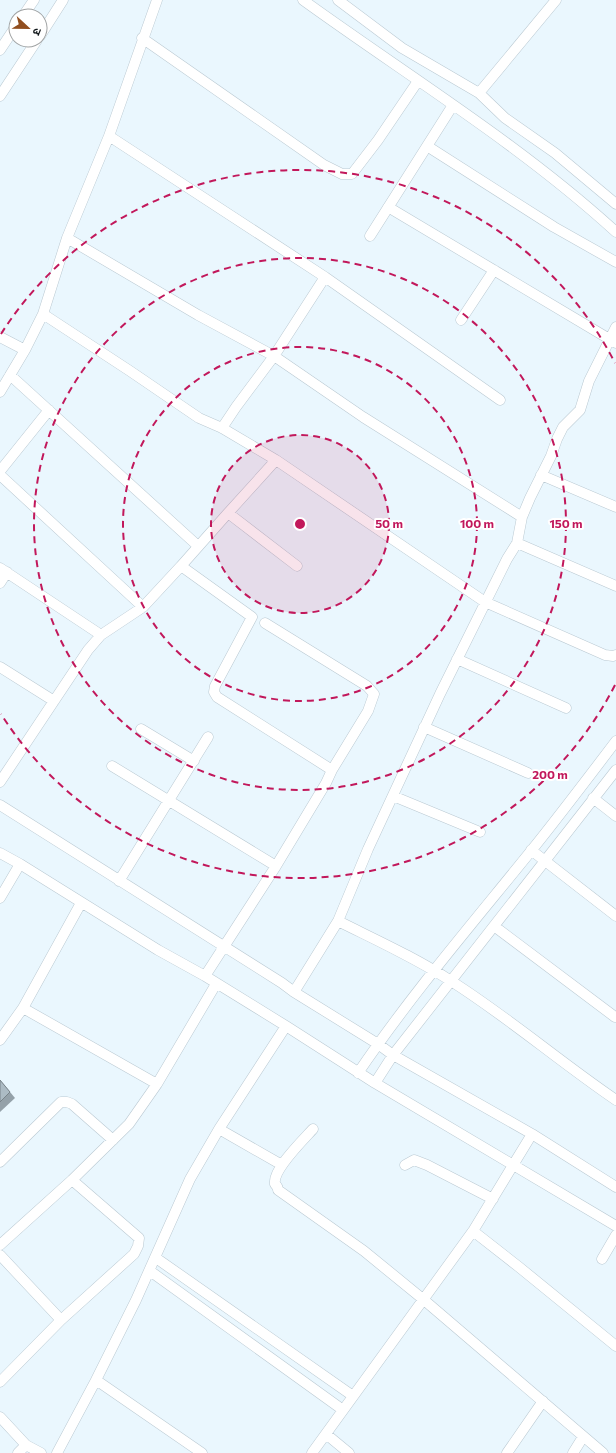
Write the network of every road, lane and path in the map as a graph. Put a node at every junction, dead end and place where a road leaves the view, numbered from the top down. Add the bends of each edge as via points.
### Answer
1 (63, 0) edge
2 (157, 0) edge
3 (303, 0) edge
4 (338, 0) edge
5 (556, 0) edge
6 (48, 23) edge
7 (8, 38) edge
8 (142, 38) junction
9 (32, 48) edge
10 (0, 50) edge
11 (418, 81) junction
12 (479, 93) junction
13 (0, 96) edge
14 (453, 105) junction
15 (109, 136) junction
16 (427, 146) junction
17 (616, 204) edge
18 (388, 207) junction
19 (616, 232) edge
20 (370, 236) dead end
21 (67, 238) junction
22 (616, 262) edge
23 (494, 270) junction
24 (325, 277) junction
25 (43, 314) junction
26 (461, 320) dead end
27 (616, 327) edge
28 (0, 337) edge
29 (613, 341) edge
30 (25, 350) junction
31 (274, 356) junction
32 (10, 375) junction
33 (0, 392) edge
34 (500, 400) dead end
35 (49, 410) junction
36 (222, 428) junction
37 (276, 460) junction
38 (0, 471) edge
39 (0, 475) edge
40 (541, 475) junction
41 (616, 507) edge
42 (228, 513) junction
43 (522, 517) junction
44 (517, 543) junction
45 (198, 546) junction
46 (181, 566) junction
47 (297, 566) dead end
48 (3, 570) edge
49 (0, 583) edge
50 (616, 586) edge
51 (485, 602) junction
52 (143, 607) junction
53 (265, 623) dead end
54 (100, 635) junction
55 (616, 655) edge
56 (457, 659) junction
57 (0, 667) edge
58 (54, 701) junction
59 (566, 708) dead end
60 (424, 728) junction
61 (141, 729) dead end
62 (208, 737) dead end
63 (616, 741) edge
64 (194, 761) junction
65 (112, 766) dead end
66 (332, 770) junction
67 (616, 770) edge
68 (528, 773) dead end
69 (0, 782) edge
70 (393, 796) junction
71 (593, 798) junction
72 (169, 802) junction
73 (0, 805) edge
74 (616, 816) edge
75 (480, 832) dead end
76 (531, 850) junction
77 (0, 853) edge
78 (545, 860) junction
79 (20, 864) junction
80 (276, 866) junction
81 (119, 880) junction
82 (0, 898) edge
83 (81, 903) junction
84 (616, 916) edge
85 (338, 921) junction
86 (494, 926) junction
87 (224, 947) junction
88 (433, 970) junction
89 (205, 976) junction
90 (451, 980) junction
91 (216, 984) junction
92 (294, 992) junction
93 (23, 1008) junction
94 (615, 1018) dead end
95 (286, 1026) junction
96 (0, 1040) edge
97 (378, 1044) junction
98 (393, 1055) junction
99 (358, 1073) junction
100 (158, 1084) junction
101 (375, 1084) junction
102 (616, 1100) edge
103 (218, 1128) junction
104 (313, 1129) dead end
105 (532, 1134) junction
106 (113, 1140) junction
107 (0, 1162) edge
108 (282, 1165) junction
109 (405, 1165) dead end
110 (513, 1165) junction
111 (72, 1180) junction
112 (616, 1187) edge
113 (493, 1199) junction
114 (616, 1226) edge
115 (473, 1231) junction
116 (616, 1235) edge
117 (0, 1245) edge
118 (0, 1255) edge
119 (156, 1258) junction
120 (602, 1259) dead end
121 (150, 1270) junction
122 (424, 1300) junction
123 (61, 1320) junction
124 (616, 1346) edge
125 (306, 1363) junction
126 (296, 1376) junction
127 (96, 1380) junction
128 (0, 1382) edge
129 (353, 1396) junction
130 (543, 1401) junction
131 (343, 1410) junction
132 (0, 1417) edge
133 (326, 1434) junction
134 (583, 1437) junction
135 (26, 1445) junction
136 (18, 1453) edge
137 (41, 1453) edge
138 (57, 1453) edge
139 (202, 1453) edge
140 (312, 1453) edge
141 (349, 1453) edge
142 (507, 1453) edge
143 (573, 1453) edge
144 (603, 1453) edge

1 - 6 street
2 - 8 street
3 - 11 street
4 - 12 street via 402,48
5 - 12 street
7 - 10 street
8 - 11 street via 324,165 342,174 352,174
8 - 15 street
9 - 13 street
11 - 14 street
12 - 17 street via 505,118 555,154
14 - 16 street
14 - 19 street via 528,159
15 - 21 street
15 - 24 street
16 - 18 street
16 - 22 street via 554,227
18 - 20 street
18 - 23 street
21 - 25 street
21 - 31 street via 198,315
23 - 26 street
23 - 29 street
24 - 31 street
24 - 34 street
25 - 30 street
25 - 36 street via 200,418
27 - 29 street
28 - 30 street
29 - 40 street via 589,381 580,410 563,427
30 - 32 street
31 - 36 street
31 - 43 street via 363,417
32 - 33 street
32 - 35 street
35 - 38 street
35 - 45 street
36 - 37 street
37 - 42 street
37 - 51 street
39 - 52 street
40 - 41 street
40 - 43 street
42 - 45 street
42 - 47 street
43 - 44 street
44 - 50 street
44 - 51 street
45 - 46 street
46 - 52 street
46 - 66 street via 252,617 215,686 214,692 217,697
48 - 49 street
48 - 54 street
51 - 55 street via 605,655
51 - 56 street
52 - 54 street
53 - 66 street via 367,686 374,694 368,711
54 - 58 street
56 - 59 street
56 - 60 street
57 - 58 street
58 - 69 street
60 - 68 street
60 - 70 street
61 - 64 street
62 - 64 street
63 - 76 street
64 - 72 street
65 - 72 street
66 - 80 street
67 - 71 street
70 - 75 street
70 - 85 street
71 - 74 street
71 - 78 street
72 - 80 street
72 - 81 street
73 - 81 street
76 - 78 street
76 - 88 street
77 - 79 street
78 - 84 street
78 - 86 street
79 - 82 street
79 - 83 street
80 - 87 street
81 - 87 street
83 - 89 street
83 - 93 street
85 - 88 street
85 - 92 street
86 - 90 street
86 - 94 street
87 - 89 street
87 - 92 street
88 - 90 street
88 - 97 street
89 - 91 street
90 - 98 street
90 - 102 street
91 - 95 street
91 - 100 street
92 - 97 street
93 - 96 street
93 - 100 street
95 - 99 street
95 - 103 street
97 - 98 street
97 - 99 street
98 - 101 street
98 - 105 street
99 - 101 street
100 - 106 street via 129,1124
101 - 110 street
103 - 108 street
103 - 119 street via 190,1179
104 - 108 street
105 - 110 street
105 - 112 street
106 - 107 street via 72,1104 61,1102
106 - 111 street
108 - 122 street via 276,1178 275,1185 278,1190 364,1251
109 - 113 street via 414,1160 427,1165
110 - 113 street
110 - 114 street
111 - 117 street
111 - 123 street via 139,1238 134,1254
113 - 115 street
115 - 122 street
115 - 124 street
116 - 120 street
118 - 123 street
119 - 121 street
119 - 125 street
121 - 126 street
121 - 127 street
122 - 129 street
122 - 130 street
123 - 128 street
125 - 126 street
125 - 129 street
126 - 131 street
127 - 138 street
127 - 139 street
129 - 131 street
130 - 134 street
130 - 142 street
131 - 133 street
132 - 135 street
133 - 140 street
133 - 141 street
134 - 143 street
134 - 144 street
135 - 136 street
135 - 137 street

